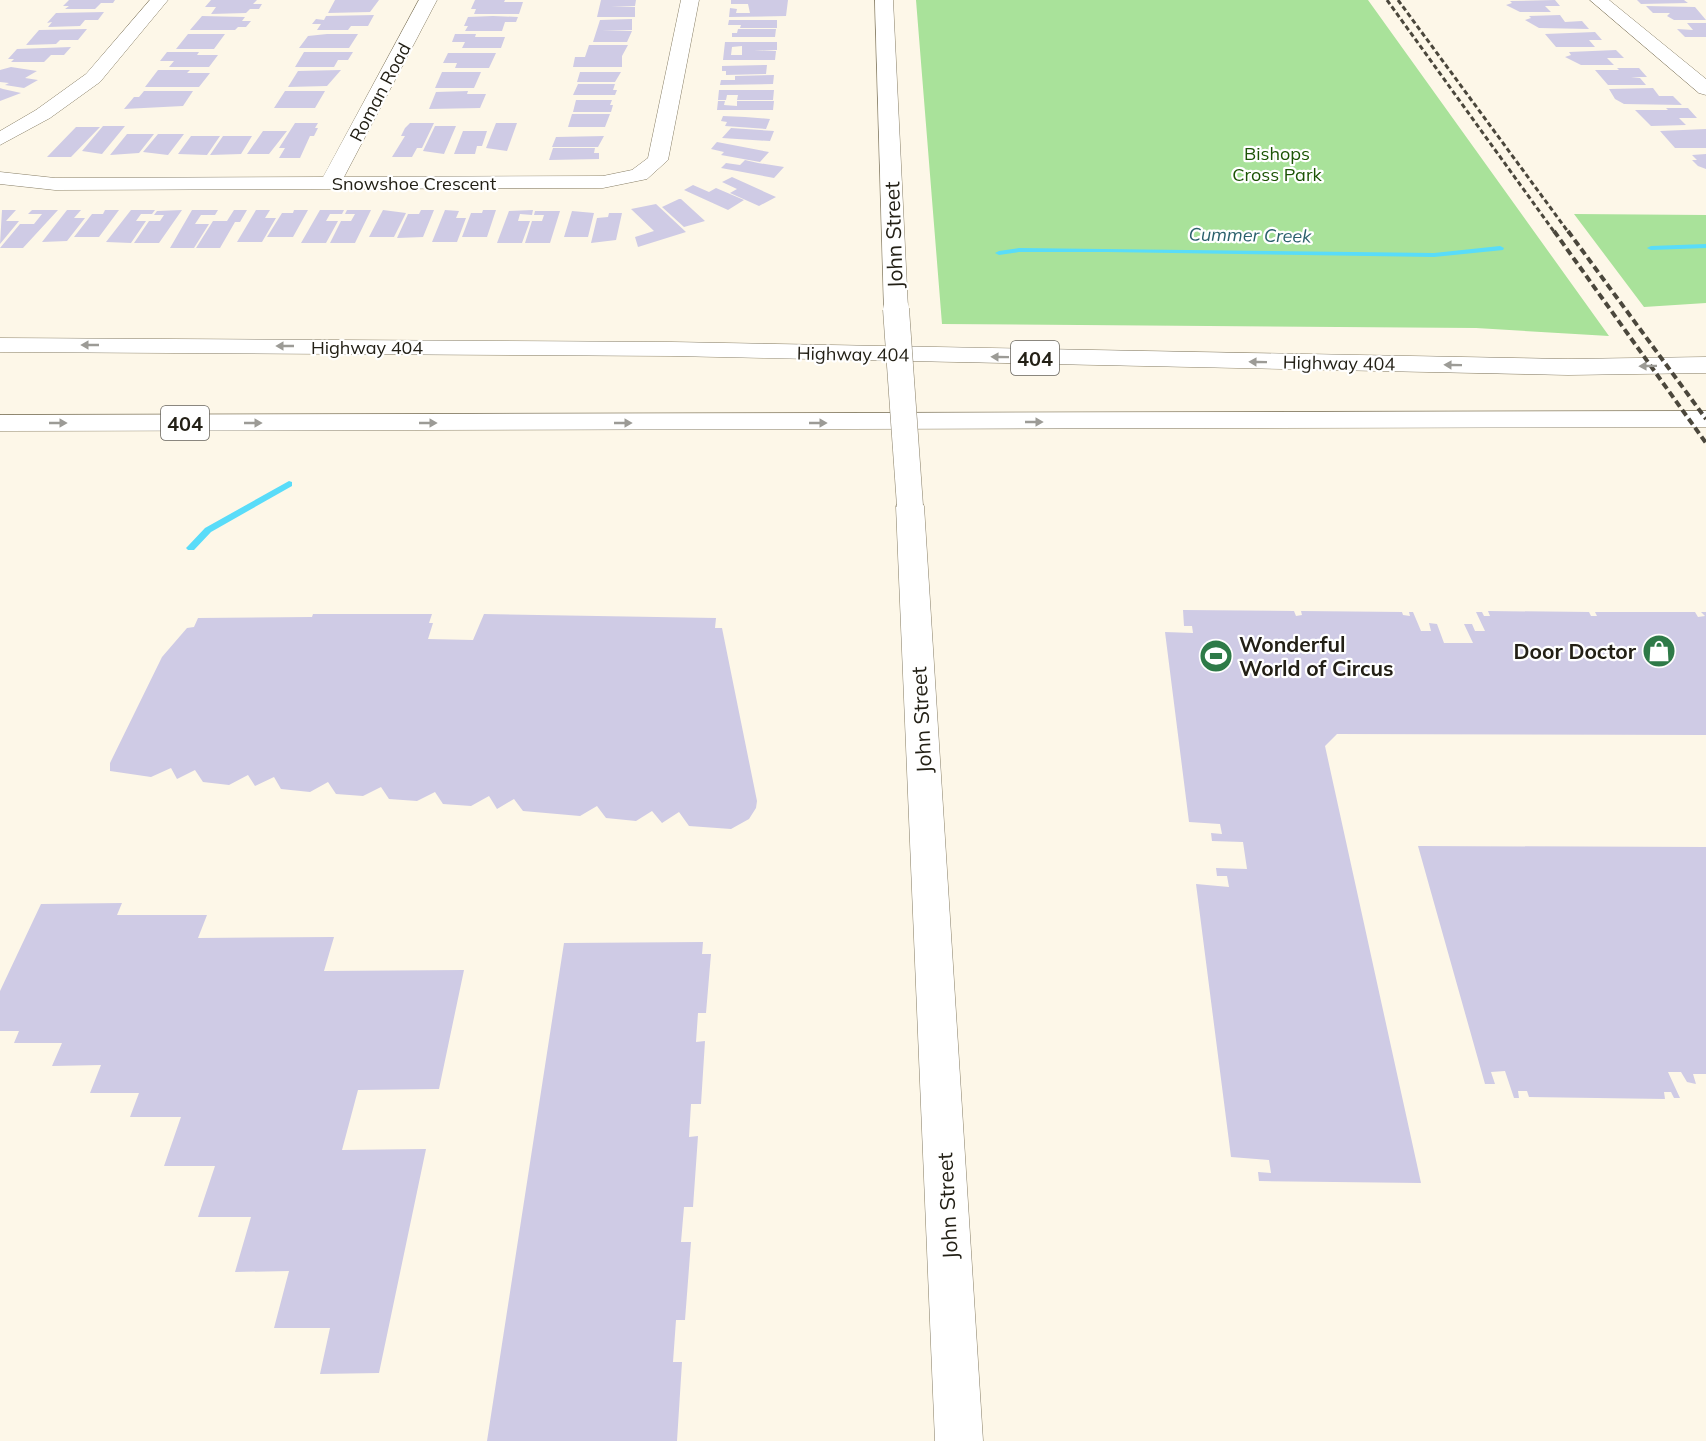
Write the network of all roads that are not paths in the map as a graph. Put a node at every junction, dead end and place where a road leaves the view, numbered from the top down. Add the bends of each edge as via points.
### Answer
1 (159, 0) edge
2 (428, 0) edge
3 (690, 0) edge
4 (884, 0) edge
5 (1599, 0) edge
6 (1706, 89) edge
7 (0, 139) edge
8 (0, 178) edge
9 (330, 183) junction
10 (0, 345) edge
11 (1706, 365) edge
12 (1706, 419) edge
13 (0, 423) edge
14 (959, 1441) edge

1 - 7 main road via 93,78
2 - 9 main road, Roman Road
3 - 9 main road, Snowshoe Crescent via 662,149 646,173 603,182
4 - 14 main road, John Street, bridge via 896,309 910,506
5 - 6 main road
8 - 9 main road, Snowshoe Crescent via 55,184
11 -> 10 main road, Highway 404 / 404 via 1568,367 683,350
13 -> 12 main road, 404

